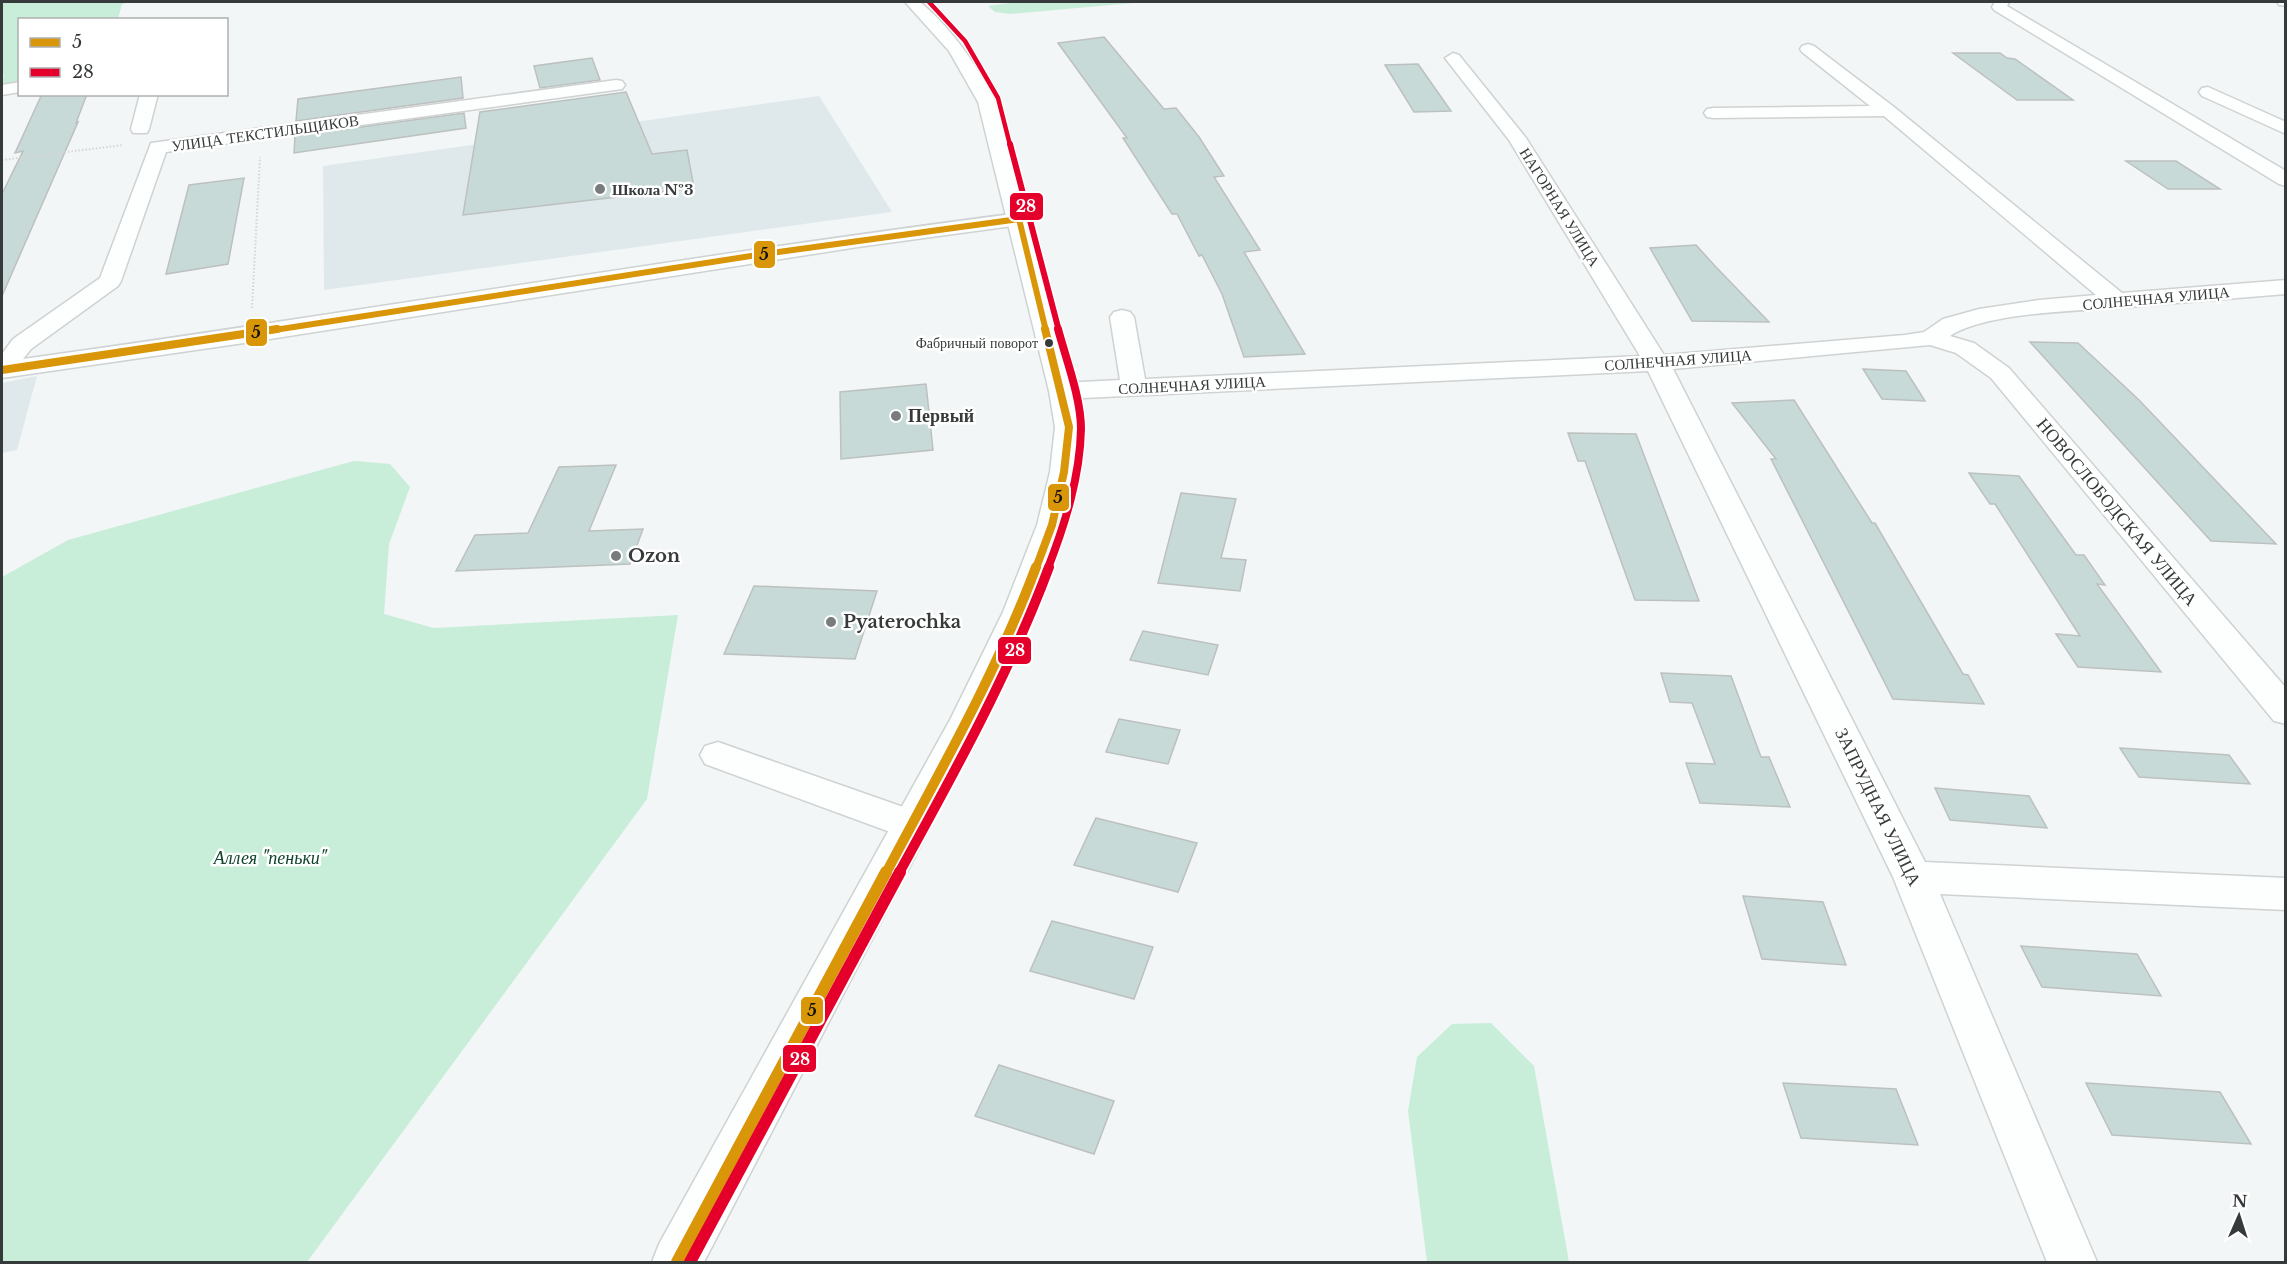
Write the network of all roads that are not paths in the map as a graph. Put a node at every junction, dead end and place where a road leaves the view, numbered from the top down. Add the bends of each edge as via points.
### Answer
1 (912, 2) edge
2 (2000, 4) edge
3 (1808, 49) dead end
4 (1453, 58) dead end
5 (616, 85) dead end
6 (18, 87) edge
7 (2, 90) edge
8 (2208, 92) dead end
9 (148, 96) edge
10 (1888, 111) junction
11 (1713, 113) dead end
12 (2286, 129) edge
13 (136, 137) road end
14 (2286, 180) edge
15 (1019, 219) junction
16 (2286, 286) edge
17 (2117, 301) junction
18 (1122, 317) dead end
19 (1931, 338) junction
20 (1657, 363) junction
21 (2, 370) edge
22 (1134, 388) junction
23 (1062, 391) junction
24 (2286, 711) edge
25 (718, 755) dead end
26 (912, 825) junction
27 (1913, 877) junction
28 (2286, 894) edge
29 (677, 1263) edge
30 (2072, 1263) edge

1 - 15 street via 948,37 978,83 987,102
2 - 14 street
3 - 10 street
4 - 20 street, НАГОРНАЯ УЛИЦА via 1517,138
5 - 21 street, УЛИЦА ТЕКСТИЛЬЩИКОВ via 158,147 110,281 22,344
6 - 7 street
8 - 12 street
9 - 13 street
10 - 11 street
10 - 17 street
15 - 21 street
15 - 23 street
16 - 17 street, СОЛНЕЧНАЯ УЛИЦА
17 - 19 street, СОЛНЕЧНАЯ УЛИЦА via 1978,316 1952,324
18 - 22 street
19 - 20 street, СОЛНЕЧНАЯ УЛИЦА
19 - 24 street, НОВОСЛОБОДСКАЯ УЛИЦА via 1965,348 2000,374
20 - 22 street, СОЛНЕЧНАЯ УЛИЦА
20 - 27 street, ЗАПРУДНАЯ УЛИЦА
22 - 23 street, СОЛНЕЧНАЯ УЛИЦА
23 - 26 street via 1069,427 1052,525 1019,612
25 - 26 street
26 - 29 street
27 - 28 street
27 - 30 street, ЗАПРУДНАЯ УЛИЦА

